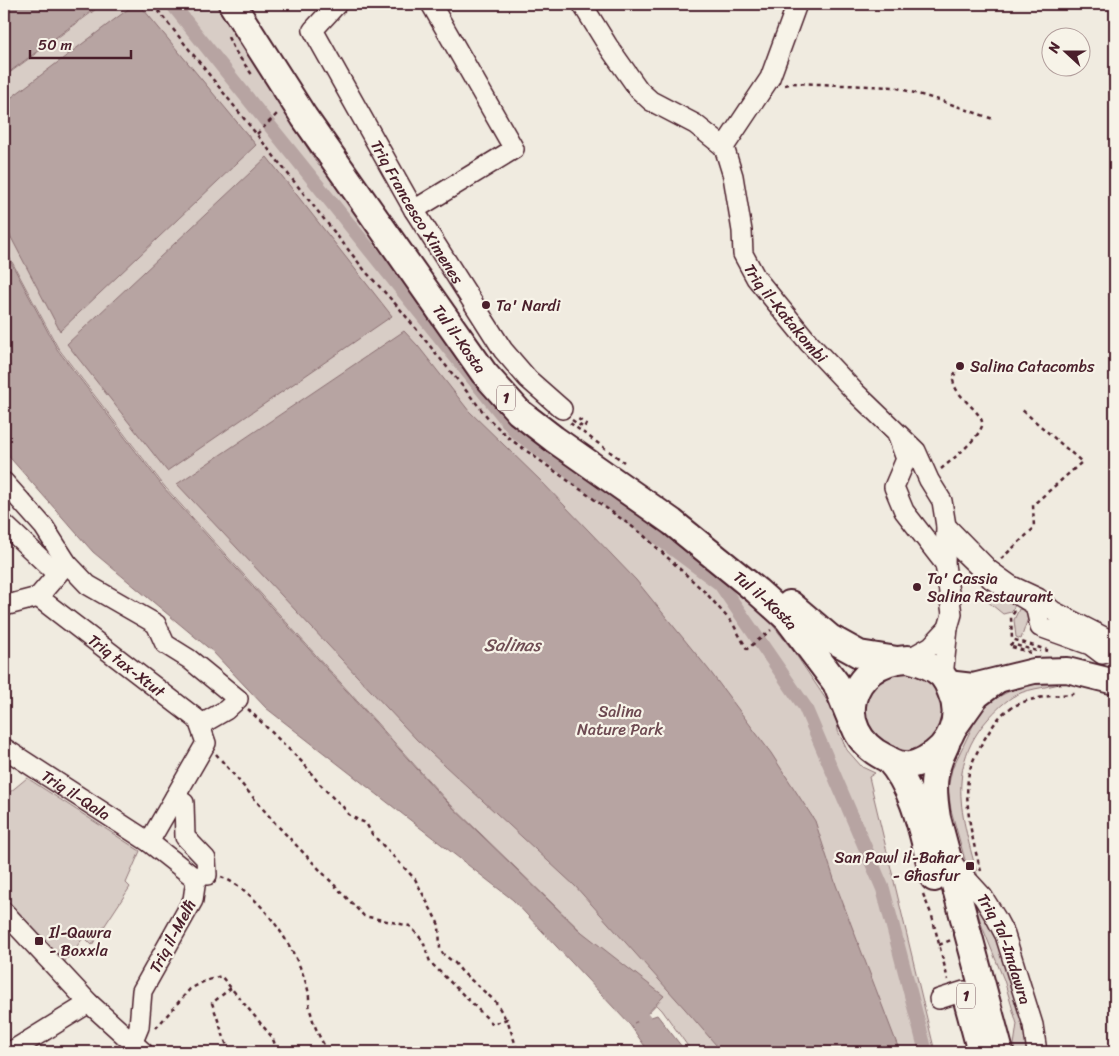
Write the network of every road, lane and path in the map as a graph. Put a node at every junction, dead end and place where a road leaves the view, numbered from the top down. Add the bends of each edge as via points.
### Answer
1 (153, 4) edge
2 (232, 4) edge
3 (242, 4) edge
4 (337, 4) edge
5 (431, 4) edge
6 (582, 4) edge
7 (797, 4) edge
8 (762, 90) junction
9 (279, 112) dead end
10 (994, 119) dead end
11 (724, 147) junction
12 (414, 210) junction
13 (960, 366) dead end
14 (562, 409) dead end
15 (1021, 409) dead end
16 (896, 433) junction
17 (928, 476) junction
18 (898, 478) junction
19 (4, 482) edge
20 (4, 498) edge
21 (4, 524) edge
22 (44, 527) junction
23 (945, 534) junction
24 (945, 564) junction
25 (62, 568) junction
26 (989, 570) junction
27 (38, 596) junction
28 (1020, 605) dead end
29 (4, 606) edge
30 (948, 628) junction
31 (771, 630) dead end
32 (747, 649) dead end
33 (1045, 657) dead end
34 (902, 660) junction
35 (1000, 678) junction
36 (1107, 679) edge
37 (945, 680) junction
38 (238, 699) junction
39 (852, 722) junction
40 (200, 725) junction
41 (950, 736) junction
42 (206, 743) junction
43 (4, 748) edge
44 (888, 759) junction
45 (175, 797) junction
46 (149, 842) junction
47 (946, 857) junction
48 (982, 875) dead end
49 (202, 877) junction
50 (923, 893) dead end
51 (4, 912) edge
52 (939, 945) dead end
53 (231, 988) junction
54 (964, 991) junction
55 (939, 999) dead end
56 (88, 1003) junction
57 (507, 1019) junction
58 (138, 1041) edge
59 (10, 1052) edge
60 (229, 1052) edge
61 (278, 1052) edge
62 (328, 1052) edge
63 (518, 1052) edge
64 (981, 1052) edge
65 (1000, 1052) edge
66 (1037, 1052) edge

1 - 9 path via 257,134
2 - 39 highway, Tul il-Kosta / 1 via 304,117 484,373 519,412 672,522 786,618 836,683
3 - 34 highway, Tul il-Kosta / 1 via 285,75 481,353 516,394 607,456 711,535 830,638 859,654
4 - 12 street, Triq Francesco Ximenes via 313,30
5 - 12 street via 514,149
6 - 11 street via 640,90 651,101 696,124
7 - 8 street via 770,78
8 - 10 path via 793,83 894,87
8 - 11 street
11 - 16 street, Triq il-Katakombi via 733,176 743,254 756,278 809,343
12 - 14 street, Triq Francesco Ximenes via 503,350 528,379
13 - 17 path via 954,382 964,401 982,420 982,426 962,451
15 - 26 path via 1082,462 1033,505 1034,528
16 - 17 street, Triq il-Katakombi via 916,451
16 - 18 street, Triq il-Katakombi via 906,459
17 - 18 street via 914,472
17 - 23 street, Triq il-Katakombi via 942,502
18 - 24 street, Triq il-Katakombi via 894,486 904,511
19 - 22 street
20 - 22 street
21 - 25 street
22 - 25 street
23 - 24 street, Triq il-Katakombi
23 - 26 street
23 - 26 street via 991,579 1035,605 1040,627 1090,645 1102,654 1110,652 1113,645 1110,640 1053,611 1038,598 1010,585
24 - 30 street, Triq il-Katakombi via 952,614
25 - 27 street
25 - 38 street via 156,624 165,644
27 - 29 street
27 - 40 street, Triq tax-Xtut via 198,720
28 - 33 path via 1011,617 1012,639 1047,650 1046,653 1009,646
30 - 34 street via 932,646
30 - 37 street, Triq il-Katakombi
31 - 32 path
34 - 37 highway, 1 via 930,666
34 - 39 highway via 879,666 864,677 857,687
35 - 36 main road via 1034,671 1067,670
35 - 37 main road via 973,686
35 - 41 main road via 977,696
36 - 48 path via 1072,694 1033,698 1008,709 993,726 979,748 967,788 968,814
37 - 41 highway, 1 via 954,698 956,714
38 - 40 street
38 - 57 path via 304,764 348,814 366,823 372,834 416,879 439,925 443,954 495,1001
39 - 44 highway, 1 via 871,750
40 - 42 street, Triq tax-Xtut
41 - 44 highway, 1 via 936,754 922,762 905,766
41 - 47 highway, 1 via 933,780
42 - 45 street
42 - 57 path via 275,823 364,916 410,926 423,941 430,962 493,1024
43 - 46 street, Triq il-Qala
44 - 54 highway, 1 via 898,770 912,800
45 - 46 street
45 - 49 street via 184,803 185,837 206,859
46 - 49 street, Triq il-Melħ
47 - 65 highway, 1
47 - 66 street, Triq Tal-Imdawra via 983,897 1005,935 1030,1016
49 - 58 street, Triq il-Melħ via 193,900 142,991
49 - 62 path via 216,875 230,880 266,912 283,934 301,970 309,991 315,1027
50 - 52 path
51 - 56 street
53 - 58 path via 222,976 190,989 153,1031
53 - 60 path via 212,1003
53 - 61 path via 272,1037
54 - 55 street
54 - 64 highway, 1
56 - 58 street
56 - 59 street
57 - 63 path

